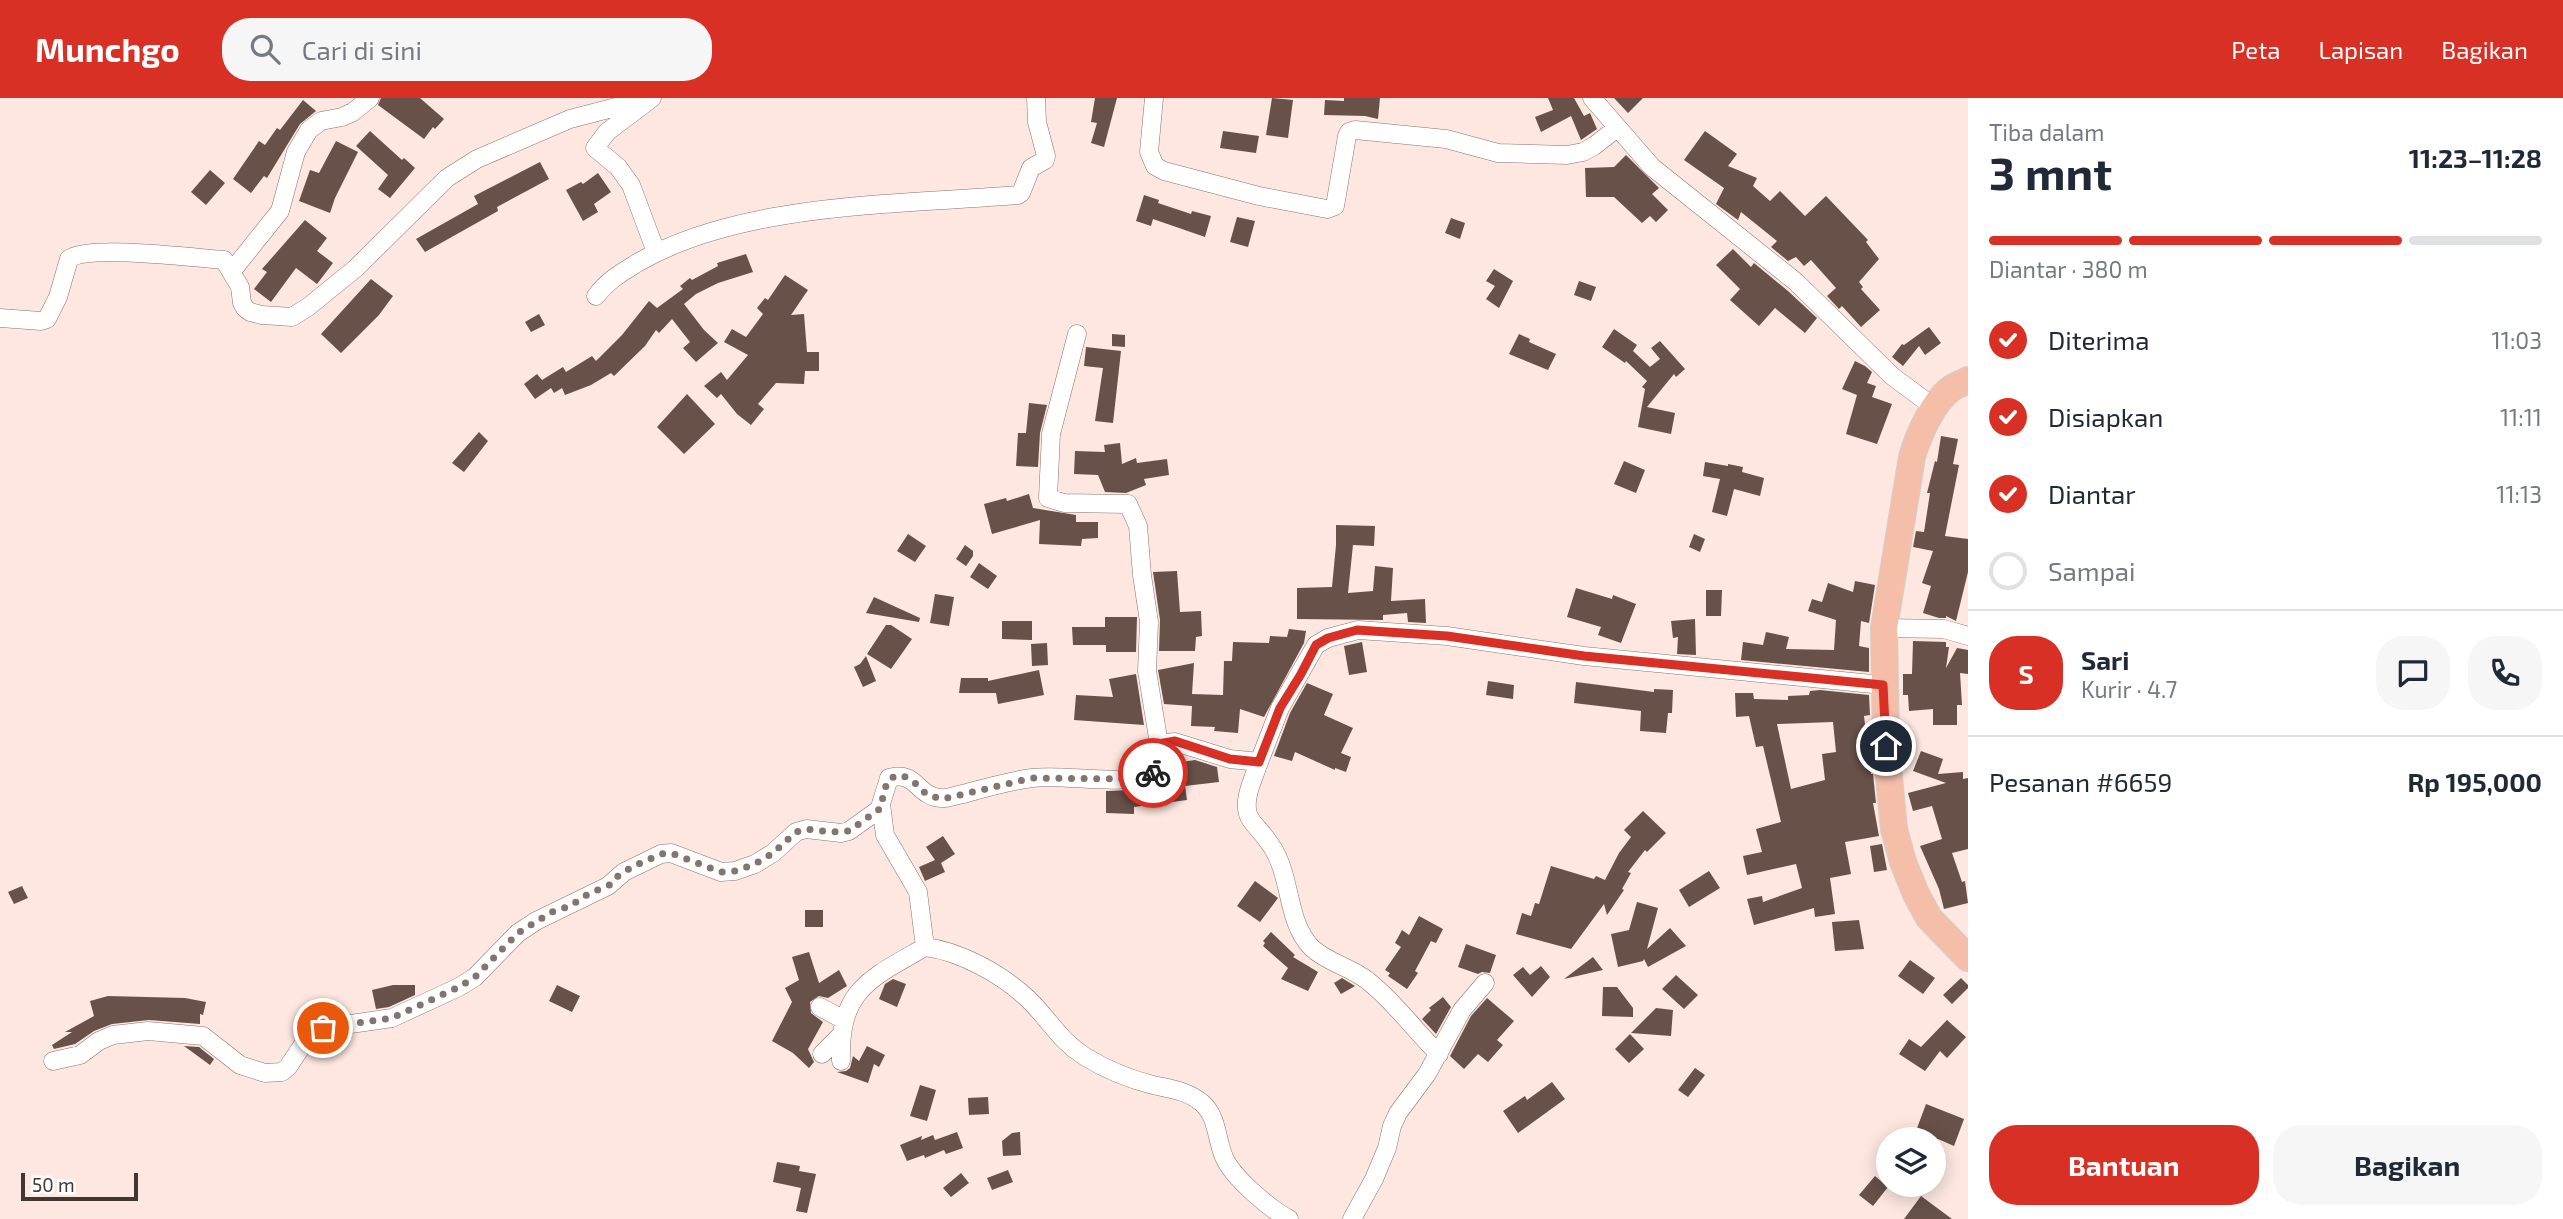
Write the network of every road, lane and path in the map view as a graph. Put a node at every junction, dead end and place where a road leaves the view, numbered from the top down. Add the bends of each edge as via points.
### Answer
1 (370, 98) edge
2 (632, 98) edge
3 (652, 98) edge
4 (1036, 98) edge
5 (1154, 98) edge
6 (1592, 98) edge
7 (1617, 128) junction
8 (656, 252) junction
9 (232, 271) junction
10 (596, 296) dead end
11 (0, 318) edge
12 (1077, 334) dead end
13 (1968, 380) edge
14 (1935, 408) junction
15 (1884, 628) junction
16 (1968, 636) edge
17 (1883, 685) junction
18 (1159, 744) junction
19 (1259, 762) junction
20 (881, 808) junction
21 (919, 950) junction
22 (1968, 958) edge
23 (1485, 983) dead end
24 (820, 1007) dead end
25 (842, 1028) junction
26 (822, 1054) dead end
27 (1439, 1054) junction
28 (53, 1061) dead end
29 (841, 1061) dead end
30 (1289, 1219) edge
31 (1352, 1219) edge

1 - 9 street via 353,112 321,121 309,130 296,152 280,211
2 - 9 street via 489,154 447,178 356,268 292,317 250,312 242,303
3 - 8 street via 607,132 595,148 631,185
4 - 8 street via 1046,156 1031,168 1018,195 786,216 698,236
5 - 7 street via 1149,152 1155,166 1259,196 1328,209 1335,206 1347,136 1355,130 1422,134 1498,153 1567,155 1583,152
6 - 7 street
7 - 14 street via 1652,167 1796,282 1892,376
8 - 10 street via 608,281
9 - 11 street via 224,260 82,253 69,259 47,319
12 - 18 street via 1051,434 1048,498 1064,503 1128,504 1133,514 1149,622 1147,671
13 - 14 highway via 1951,388
14 - 15 highway via 1912,457
15 - 16 street via 1944,629
15 - 17 highway
17 - 19 street via 1357,630 1316,645 1280,708
17 - 22 highway via 1894,830 1903,862 1929,918
18 - 19 street via 1175,741 1230,759
18 - 20 street via 1155,748 1156,771 1150,775 1032,778 943,799 927,795 901,775 890,778
19 - 27 street via 1246,800 1248,816 1280,863 1302,935 1330,961 1390,998
20 - 21 street via 885,835 918,892
20 - 28 street via 849,831 796,832 773,853 735,871 721,872 671,853 661,854 536,921 475,977 439,997 392,1018 323,1028 307,1037 282,1072 265,1073 240,1065 203,1036 148,1031 113,1035 80,1055
21 - 25 street via 870,979 850,1005
21 - 30 street via 937,948 989,972 1030,1001 1061,1040 1084,1056 1123,1075 1179,1090 1203,1104 1231,1169 1270,1208
23 - 27 street via 1462,1010
24 - 25 street
25 - 26 street
25 - 29 street
27 - 31 street via 1398,1113 1383,1158

